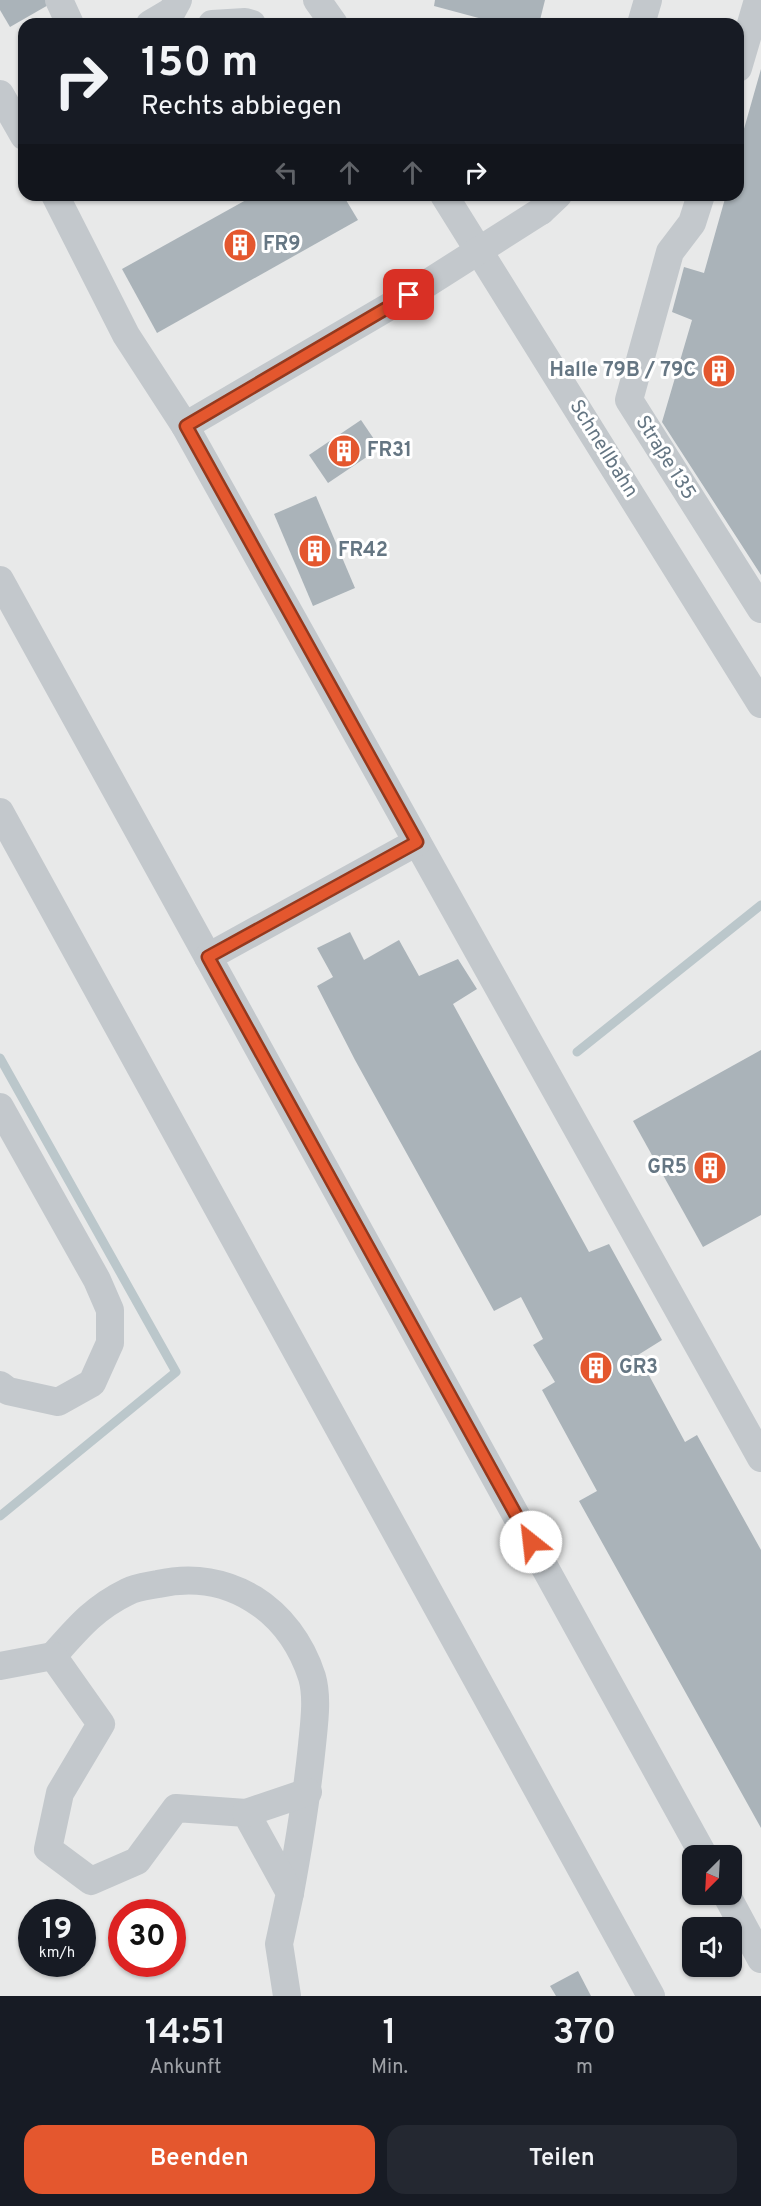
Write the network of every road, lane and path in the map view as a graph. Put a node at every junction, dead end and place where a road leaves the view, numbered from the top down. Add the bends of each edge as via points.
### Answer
1 (59, 0) edge
2 (178, 0) edge
3 (225, 0) edge
4 (317, 0) edge
5 (648, 0) edge
6 (758, 0) edge
7 (67, 18) edge
8 (160, 18) edge
9 (211, 18) edge
10 (330, 18) edge
11 (643, 18) edge
12 (744, 48) edge
13 (0, 94) edge
14 (18, 126) edge
15 (0, 140) edge
16 (18, 144) edge
17 (58, 201) edge
18 (448, 201) edge
19 (698, 201) edge
20 (550, 203) edge
21 (186, 426) junction
22 (0, 580) edge
23 (761, 609) edge
24 (761, 704) edge
25 (0, 812) edge
26 (417, 842) junction
27 (208, 957) junction
28 (0, 1107) edge
29 (0, 1385) edge
30 (761, 1458) edge
31 (53, 1656) junction
32 (0, 1666) edge
33 (308, 1792) junction
34 (246, 1813) junction
35 (698, 1845) edge
36 (290, 1893) junction
37 (732, 1905) edge
38 (761, 1959) edge
39 (287, 1996) edge
40 (651, 1996) edge

1 - 7 street
2 - 8 street via 172,11
3 - 9 street
4 - 10 street
5 - 11 street
6 - 12 street
13 - 14 street
15 - 16 street
17 - 21 street via 126,335
18 - 24 street, Schnellbahn
19 - 23 street, Straße 135 via 692,223 670,252 628,400
20 - 21 street, bridge via 409,295
21 - 26 street
22 - 27 street
25 - 40 street
26 - 27 street
26 - 30 street
27 - 35 street
28 - 29 street via 97,1281 110,1310 110,1343 92,1383 58,1402 8,1391
31 - 32 street
31 - 33 street via 90,1614 129,1591 183,1579 226,1584 271,1610 294,1640 312,1678 315,1719
31 - 34 street via 101,1724 60,1793 48,1849 91,1881 137,1861 176,1808
33 - 34 street
33 - 36 street
34 - 36 street
36 - 39 street via 279,1944
37 - 38 street

